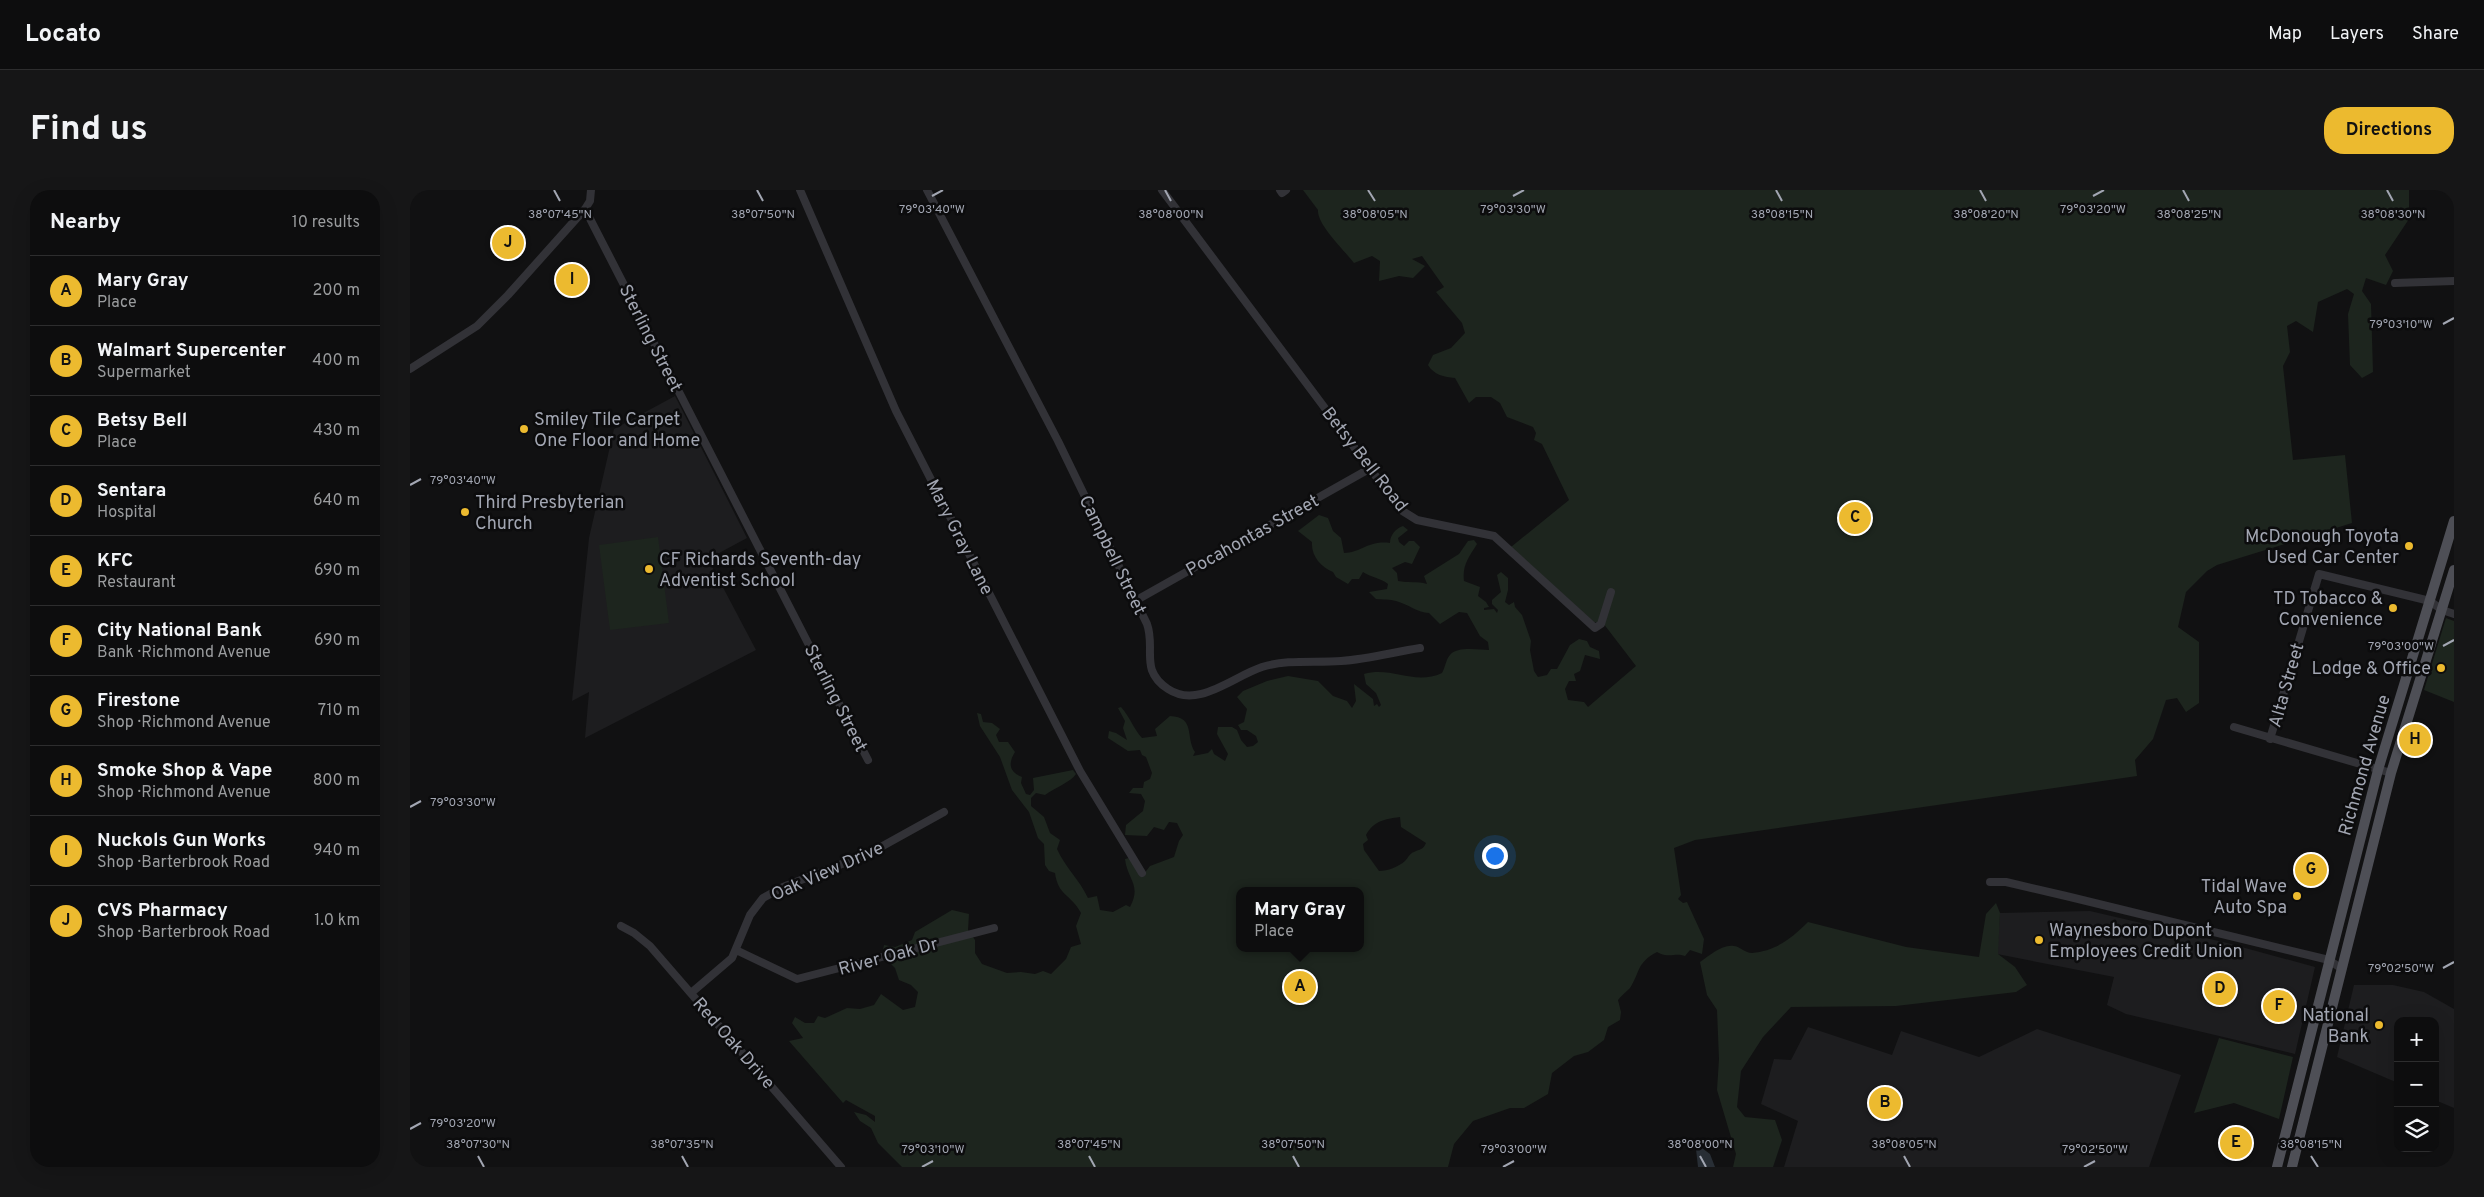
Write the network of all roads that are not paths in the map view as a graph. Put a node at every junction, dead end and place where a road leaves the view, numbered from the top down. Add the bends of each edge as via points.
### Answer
1 (591, 190) edge
2 (800, 190) edge
3 (927, 190) edge
4 (1162, 190) edge
5 (1280, 190) edge
6 (1286, 190) edge
7 (585, 209) junction
8 (2454, 281) edge
9 (2395, 283) dead end
10 (410, 369) edge
11 (1369, 469) junction
12 (2454, 521) edge
13 (2454, 570) edge
14 (1610, 592) dead end
15 (1135, 600) junction
16 (2430, 601) junction
17 (2442, 610) junction
18 (2454, 614) edge
19 (1420, 648) dead end
20 (2234, 727) dead end
21 (2270, 738) junction
22 (868, 760) dead end
23 (2378, 770) junction
24 (2391, 774) junction
25 (944, 812) dead end
26 (1142, 873) dead end
27 (1990, 882) dead end
28 (621, 926) dead end
29 (994, 928) dead end
30 (736, 950) junction
31 (2329, 960) junction
32 (2342, 969) junction
33 (691, 993) junction
34 (841, 1167) edge
35 (2278, 1167) edge
36 (2292, 1167) edge

1 - 7 street
2 - 26 street, Mary Gray Lane via 896,411 1080,771
3 - 15 street, Campbell Street via 1058,441
4 - 11 street, Betsy Bell Road
5 - 6 street via 1282,193
7 - 10 street via 477,326
7 - 22 street, Sterling Street
8 - 9 street
11 - 14 street, Betsy Bell Road via 1401,510 1417,520 1494,536 1592,627 1601,624
11 - 15 street, Pocahontas Street
12 - 16 main road, Richmond Avenue
13 - 17 main road, Richmond Avenue
15 - 19 street, Campbell Street via 1149,630 1148,657 1153,674 1168,689 1183,696 1204,694 1240,675 1272,664 1341,661
16 - 17 street
16 - 21 street, Alta Street via 2319,574
16 - 23 main road, Richmond Avenue
17 - 18 street
17 - 24 main road, Richmond Avenue
20 - 21 street
21 - 23 street
23 - 24 street
23 - 31 main road, Richmond Avenue
24 - 32 main road, Richmond Avenue
25 - 30 street, Oak View Drive via 870,853 763,898 750,914
27 - 31 street via 2006,882
28 - 33 street, Red Oak Drive via 650,946
29 - 30 street, River Oak Dr via 797,979
30 - 33 street, Oak View Drive via 725,964
31 - 32 street
31 - 35 main road, Richmond Avenue
32 - 36 main road, Richmond Avenue
33 - 34 street, Red Oak Drive

